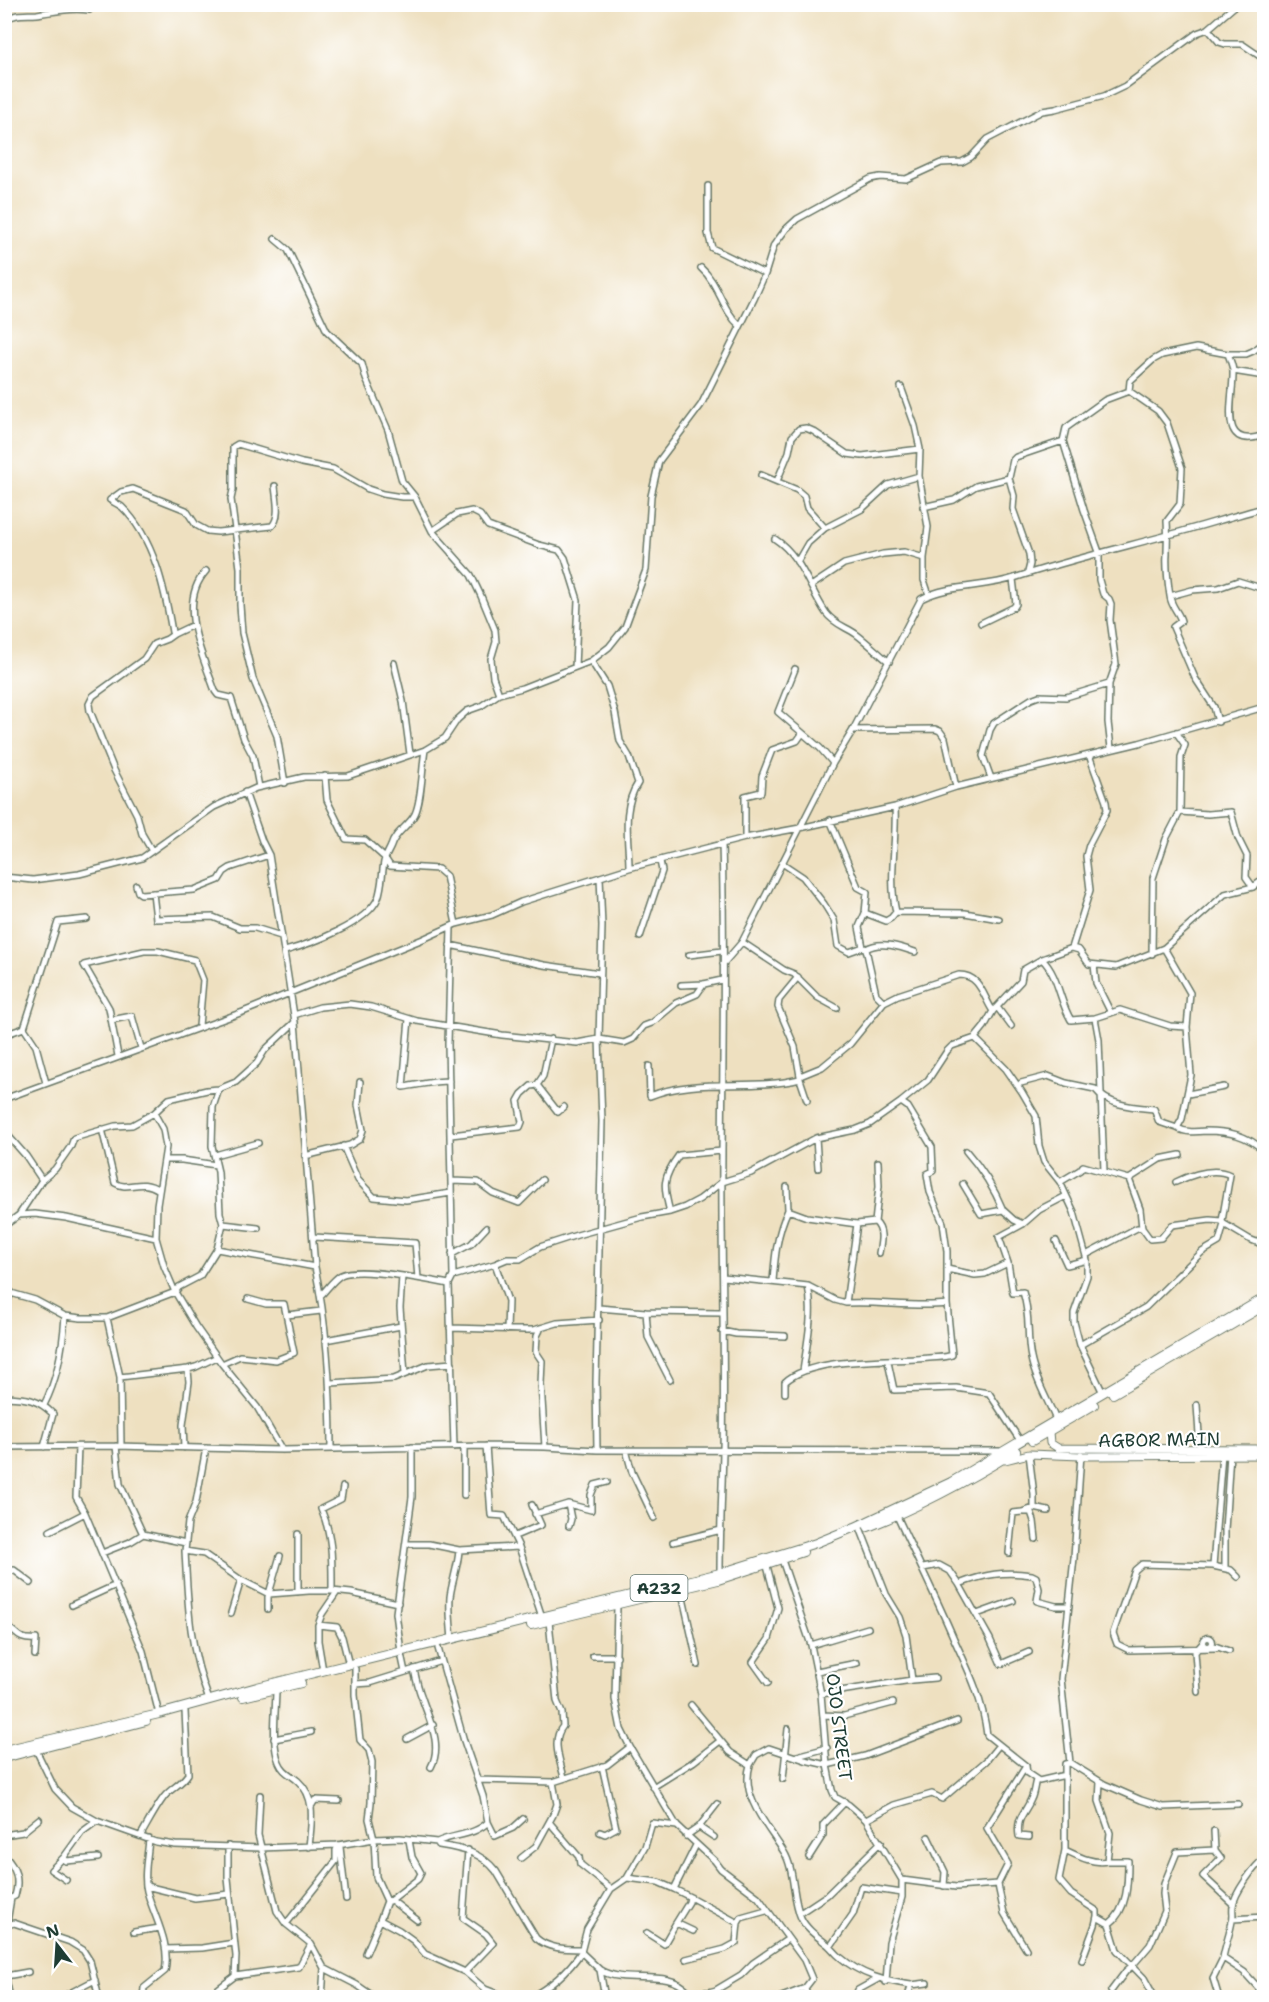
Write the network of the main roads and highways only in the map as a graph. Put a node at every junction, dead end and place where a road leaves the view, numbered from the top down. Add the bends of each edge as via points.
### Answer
1 (1264, 1305) edge
2 (1048, 1432) junction
3 (1264, 1449) edge
4 (1056, 1451) junction
5 (1082, 1452) junction
6 (1264, 1455) edge
7 (1000, 1461) junction
8 (651, 1594) junction
9 (545, 1619) junction
10 (401, 1655) junction
11 (352, 1667) junction
12 (4, 1750) edge
13 (4, 1758) edge

1 - 2 highway, A232
1 - 8 highway, A232 via 941,1487 816,1543
2 - 4 main road
2 - 7 highway, A232
3 - 5 main road, AGBOR MAIN
4 - 5 main road, AGBOR MAIN
4 - 7 main road, AGBOR MAIN
5 - 6 main road, AGBOR MAIN
7 - 8 highway, A232 via 897,1516 861,1530 766,1566
8 - 9 highway, A232
8 - 9 highway, A232
9 - 10 highway, A232
9 - 10 highway, A232
10 - 11 highway, A232
11 - 12 highway, A232
11 - 13 highway, A232

